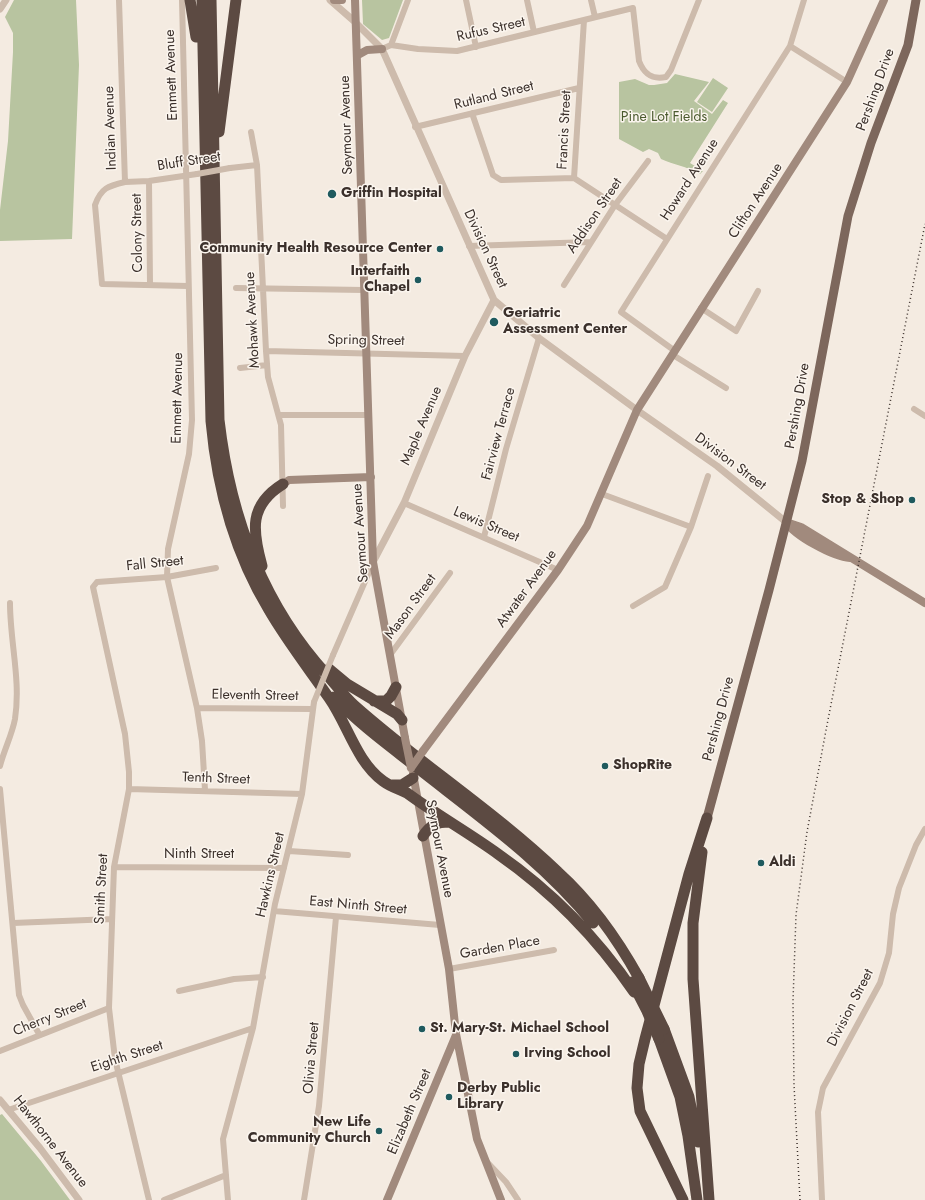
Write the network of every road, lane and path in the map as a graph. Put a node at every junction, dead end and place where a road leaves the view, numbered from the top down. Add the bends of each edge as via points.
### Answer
1 (6, 0) edge
2 (119, 0) edge
3 (182, 0) edge
4 (190, 0) edge
5 (202, 0) edge
6 (210, 0) edge
7 (236, 0) edge
8 (330, 0) edge
9 (334, 0) edge
10 (342, 0) edge
11 (355, 0) edge
12 (408, 0) edge
13 (466, 0) edge
14 (527, 0) edge
15 (591, 0) edge
16 (699, 0) edge
17 (804, 0) edge
18 (884, 0) edge
19 (916, 0) edge
20 (0, 9) edge
21 (595, 17) junction
22 (584, 20) junction
23 (357, 23) junction
24 (534, 32) junction
25 (391, 45) junction
26 (790, 46) junction
27 (476, 47) junction
28 (382, 48) junction
29 (358, 55) junction
30 (847, 82) junction
31 (579, 88) junction
32 (472, 113) junction
33 (416, 127) junction
34 (252, 132) dead end
35 (205, 148) junction
36 (648, 161) dead end
37 (257, 165) junction
38 (187, 176) junction
39 (574, 178) junction
40 (148, 181) junction
41 (125, 182) junction
42 (215, 194) junction
43 (614, 205) junction
44 (666, 239) junction
45 (590, 242) junction
46 (469, 246) junction
47 (150, 285) junction
48 (564, 285) dead end
49 (188, 286) junction
50 (236, 288) dead end
51 (264, 289) junction
52 (364, 290) junction
53 (758, 291) dead end
54 (494, 300) junction
55 (701, 308) junction
56 (539, 338) junction
57 (266, 351) junction
58 (366, 353) junction
59 (674, 353) junction
60 (466, 356) junction
61 (267, 365) junction
62 (240, 368) dead end
63 (726, 388) dead end
64 (914, 409) dead end
65 (637, 410) junction
66 (279, 415) junction
67 (369, 415) junction
68 (925, 416) edge
69 (708, 476) dead end
70 (371, 477) junction
71 (283, 484) junction
72 (602, 494) junction
73 (404, 503) junction
74 (283, 506) dead end
75 (786, 522) junction
76 (691, 527) junction
77 (484, 537) junction
78 (373, 562) junction
79 (216, 568) dead end
80 (558, 570) junction
81 (450, 573) dead end
82 (167, 577) junction
83 (97, 582) joint
84 (268, 591) junction
85 (10, 603) dead end
86 (925, 603) edge
87 (633, 606) dead end
88 (294, 635) junction
89 (293, 649) junction
90 (390, 655) junction
91 (396, 687) junction
92 (374, 701) junction
93 (313, 705) junction
94 (197, 708) junction
95 (402, 720) junction
96 (0, 766) edge
97 (412, 773) junction
98 (387, 784) junction
99 (0, 789) edge
100 (129, 789) junction
101 (205, 790) junction
102 (302, 794) junction
103 (417, 801) junction
104 (707, 818) junction
105 (449, 822) junction
106 (925, 829) edge
107 (423, 836) junction
108 (289, 851) junction
109 (348, 855) dead end
110 (114, 867) junction
111 (284, 868) junction
112 (274, 911) junction
113 (336, 917) junction
114 (112, 919) junction
115 (13, 923) junction
116 (440, 925) junction
117 (554, 950) dead end
118 (449, 969) junction
119 (263, 977) junction
120 (633, 982) junction
121 (179, 990) dead end
122 (109, 1008) junction
123 (253, 1028) junction
124 (39, 1034) junction
125 (456, 1034) junction
126 (0, 1050) edge
127 (118, 1072) junction
128 (0, 1100) edge
129 (8, 1110) junction
130 (485, 1160) junction
131 (226, 1175) junction
132 (79, 1200) edge
133 (149, 1200) edge
134 (164, 1200) edge
135 (228, 1200) edge
136 (304, 1200) edge
137 (387, 1200) edge
138 (501, 1200) edge
139 (518, 1200) edge
140 (683, 1200) edge
141 (697, 1200) edge
142 (709, 1200) edge
143 (822, 1200) edge

1 - 20 street
2 - 41 street, Indian Avenue
3 - 38 street, Emmett Avenue
4 - 35 highway via 196,36 198,99
5 - 35 highway
6 - 42 highway
7 - 42 highway via 219,131
8 - 23 street, Division Street
9 - 10 main road
11 - 23 main road, Seymour Avenue
12 - 25 street
13 - 27 street
14 - 24 street
15 - 21 street
16 - 21 street, Rufus Street via 666,77 647,75 642,69 633,8
17 - 26 street, Howard Avenue
18 - 30 main road, Clifton Avenue
19 - 75 main road, Pershing Drive via 908,45 871,143 846,221 814,400
21 - 22 street, Rufus Street
22 - 24 street, Rufus Street
22 - 31 street, Francis Street
23 - 28 street, Division Street
23 - 29 main road, Seymour Avenue
24 - 27 street, Rufus Street
25 - 27 street, Rufus Street via 442,51
25 - 28 street
26 - 30 street
26 - 44 street, Howard Avenue
28 - 29 main road via 367,50
28 - 33 street, Division Street
29 - 52 main road, Seymour Avenue
30 - 55 main road, Clifton Avenue
31 - 32 street, Rutland Street
31 - 39 street, Francis Street
32 - 33 street, Rutland Street
32 - 39 street via 493,175 497,179
33 - 46 street, Division Street
34 - 37 street, Mohawk Avenue
35 - 89 highway via 211,421 217,473 233,532 247,567 268,609
36 - 43 street, Addison Street
37 - 38 street, Bluff Street, bridge
37 - 51 street, Mohawk Avenue
38 - 40 street, Bluff Street
38 - 49 street, Emmett Avenue
39 - 43 street, Francis Street
40 - 41 street, Bluff Street
40 - 47 street, Colony Street
41 - 47 street, Indian Avenue via 110,185 99,194 95,205 102,284
42 - 84 highway via 218,402 221,438 236,509 250,551
43 - 44 street, Francis Street
43 - 45 street, Addison Street
44 - 59 street, Howard Avenue via 621,312
45 - 46 street
45 - 48 street, Addison Street
46 - 54 street, Division Street
47 - 49 street
49 - 82 street, Emmett Avenue via 192,420 189,454 168,549
50 - 51 street
51 - 52 street
51 - 57 street, Mohawk Avenue
52 - 58 main road, Seymour Avenue
53 - 55 street via 736,331
54 - 56 street, Division Street
54 - 60 street, Maple Avenue
55 - 59 main road, Clifton Avenue
56 - 65 street, Division Street
56 - 77 street, Fairview Terrace via 506,449
57 - 58 street, Spring Street
57 - 61 street, Mohawk Avenue
58 - 60 street, Spring Street
58 - 67 main road, Seymour Avenue
59 - 63 street
59 - 65 main road, Clifton Avenue
60 - 73 street, Maple Avenue
61 - 62 street
61 - 66 street, Mohawk Avenue
64 - 68 street
65 - 72 main road, Atwater Avenue
65 - 75 street, Division Street via 717,466
66 - 67 street
66 - 71 street, Mohawk Avenue
67 - 70 main road, Seymour Avenue
69 - 76 street
70 - 71 main road via 289,480
70 - 78 main road, Seymour Avenue
71 - 74 street, Mohawk Avenue
71 - 84 highway via 265,498 256,518 258,550
72 - 76 street
72 - 80 main road, Atwater Avenue via 587,526
73 - 77 street, Lewis Street
73 - 78 street, Maple Avenue
75 - 86 main road, Division Street via 798,534 839,557 850,558
75 - 104 main road, Pershing Drive
76 - 87 street via 665,587
77 - 80 street, Lewis Street
78 - 90 main road, Seymour Avenue
78 - 93 street, Hawkins Street, bridge
79 - 82 street, Fall Street
80 - 97 main road, Atwater Avenue, bridge via 423,751
81 - 90 street, Mason Street
82 - 83 street, Fall Street
82 - 94 street, Emmett Avenue
83 - 100 street, Smith Street via 93,584 93,592 125,734
84 - 88 highway
85 - 96 street via 10,632 17,687 15,719
88 - 92 highway via 333,673
88 - 120 highway via 352,703 559,872 611,935
89 - 98 highway via 330,699 365,762
89 - 120 highway via 350,714 517,846 552,878 605,937
90 - 91 main road, Seymour Avenue
91 - 92 highway via 386,701
91 - 95 main road, Seymour Avenue
92 - 95 highway via 397,714
93 - 94 street, Eleventh Street
93 - 102 street, Hawkins Street
94 - 101 street, Emmett Avenue
95 - 97 main road, Seymour Avenue, bridge
97 - 98 highway via 402,786
97 - 103 main road, Seymour Avenue
98 - 103 highway
99 - 115 street
100 - 101 street, Tenth Street
100 - 110 street, Smith Street
101 - 102 street, Tenth Street
102 - 108 street, Hawkins Street
103 - 105 highway
103 - 107 main road, Seymour Avenue
104 - 140 highway via 689,874 645,1039 637,1088 640,1111
104 - 142 highway via 693,924 693,979
105 - 107 highway via 435,823
105 - 120 highway via 499,854 538,885 578,922
106 - 143 street, Division Street via 899,888 889,953 880,983 823,1088 818,1112
107 - 116 main road, Seymour Avenue
108 - 109 street
108 - 111 street, Hawkins Street
110 - 111 street, Ninth Street
110 - 114 street, Smith Street
111 - 112 street, Hawkins Street
112 - 113 street, East Ninth Street
112 - 119 street, Hawkins Street
113 - 116 street, East Ninth Street
113 - 136 street, Olivia Street via 319,1106
114 - 115 street
114 - 122 street, Smith Street
115 - 124 street via 20,1001
116 - 118 main road, Seymour Avenue
117 - 118 street, Garden Place
118 - 125 main road, Seymour Avenue
119 - 121 street via 234,979
119 - 123 street, Hawkins Street
120 - 141 highway, bridge via 659,1039 680,1097
120 - 142 highway, bridge via 664,1029 689,1097
122 - 124 street, Cherry Street
122 - 127 street, Smith Street via 112,1044
123 - 127 street, Eighth Street
123 - 131 street, Hawkins Street via 223,1139
124 - 126 street, Cherry Street
125 - 130 main road, Seymour Avenue via 477,1139
125 - 137 main road, Elizabeth Street
127 - 129 street, Eighth Street
127 - 133 street, Smith Street
128 - 129 street, Hawthorne Avenue
129 - 132 street, Hawthorne Avenue
130 - 138 main road, Seymour Avenue
130 - 139 street via 506,1182
131 - 134 street
131 - 135 street, Hawkins Street

